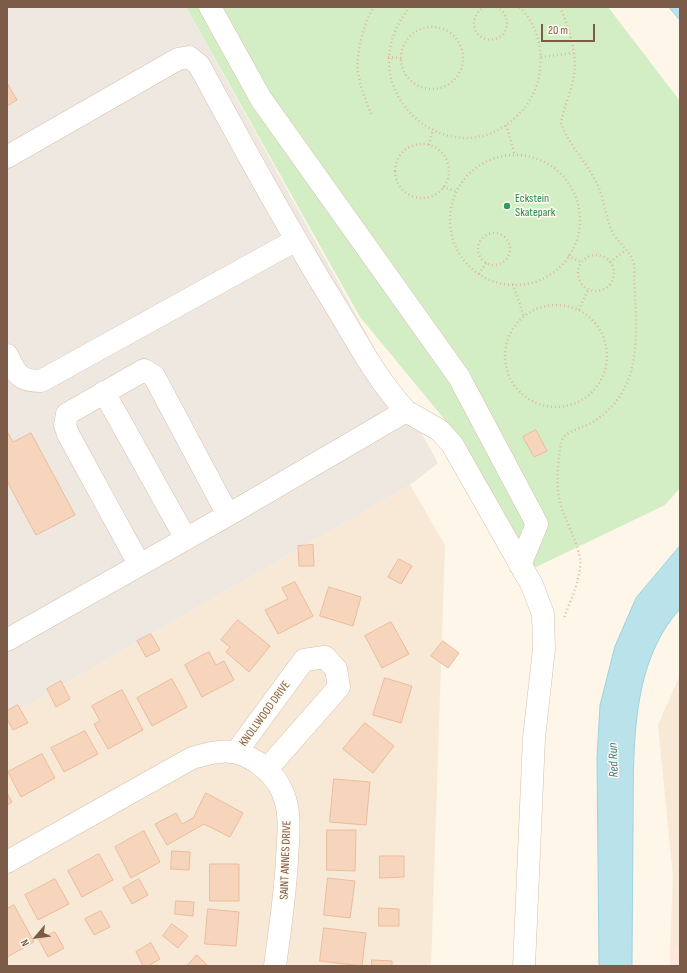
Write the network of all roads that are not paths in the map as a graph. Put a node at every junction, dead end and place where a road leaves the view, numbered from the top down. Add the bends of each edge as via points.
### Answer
1 (210, 7) edge
2 (7, 157) edge
3 (296, 240) junction
4 (7, 355) edge
5 (104, 392) junction
6 (406, 411) junction
7 (228, 515) junction
8 (186, 538) junction
9 (139, 564) junction
10 (520, 565) junction
11 (7, 640) edge
12 (237, 752) junction
13 (267, 769) junction
14 (7, 862) edge
15 (274, 966) edge
16 (524, 966) edge

1 - 10 street via 261,99 459,377 537,524
2 - 3 street via 178,59 189,57 199,65
3 - 4 street via 41,381 27,381 17,372
3 - 6 street via 373,368
5 - 7 street via 144,370 154,376
5 - 8 street
5 - 9 street via 67,414 65,425
6 - 7 street
6 - 10 street via 439,430 452,444
7 - 8 street
8 - 9 street
9 - 11 street
10 - 16 street via 532,585 543,614 544,649 534,738
12 - 13 street, SAINT ANNES DRIVE
12 - 13 street, KNOLLWOOD DRIVE via 304,660 325,656 336,669 339,687
12 - 14 street, KNOLLWOOD DRIVE via 206,754 192,758
13 - 15 street, SAINT ANNES DRIVE via 282,791 288,809 289,829 284,909

